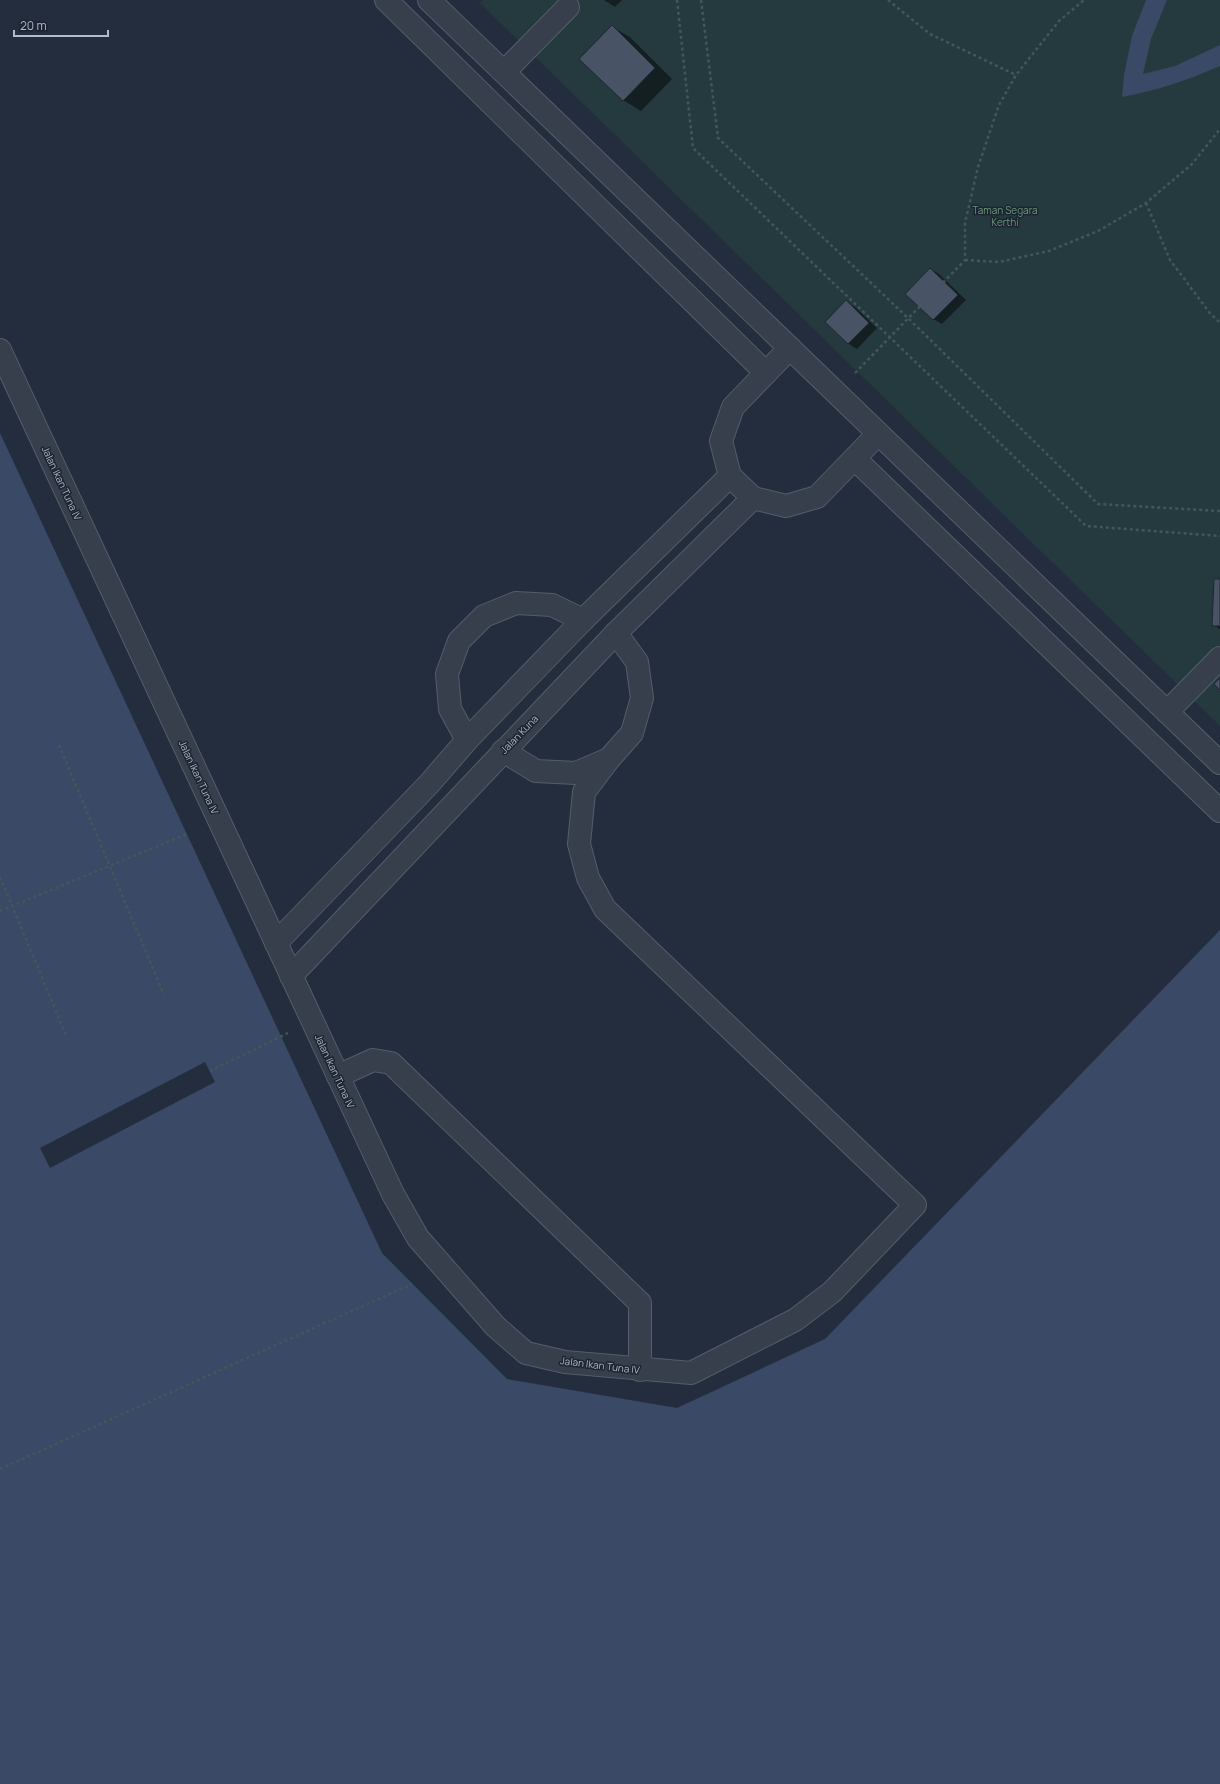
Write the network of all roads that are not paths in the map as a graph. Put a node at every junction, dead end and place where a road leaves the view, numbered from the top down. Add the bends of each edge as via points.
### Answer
1 (386, 0) edge
2 (430, 0) edge
3 (568, 6) dead end
4 (410, 23) junction
5 (504, 72) junction
6 (790, 348) junction
7 (0, 350) edge
8 (766, 373) junction
9 (878, 434) junction
10 (855, 459) junction
11 (730, 476) junction
12 (753, 498) junction
13 (583, 620) junction
14 (616, 633) junction
15 (1220, 658) edge
16 (1167, 712) junction
17 (467, 740) junction
18 (503, 751) junction
19 (609, 759) junction
20 (1220, 763) edge
21 (429, 784) junction
22 (453, 807) junction
23 (1220, 811) edge
24 (276, 943) junction
25 (291, 976) junction
26 (338, 1076) junction
27 (640, 1370) junction

1 - 4 lane
2 - 4 lane
2 - 5 lane
3 - 5 lane
4 - 8 lane
5 - 6 lane
6 - 8 lane
6 - 9 lane
7 - 24 lane, Jalan Ikan Tuna IV
8 - 11 lane via 732,407 721,441
9 - 10 lane
9 - 16 lane
10 - 12 lane via 817,497 786,506
10 - 23 lane
11 - 12 lane
11 - 13 lane
12 - 14 lane, Jalan Kuna
13 - 17 lane
13 - 17 lane via 552,605 516,603 484,616 459,641 447,674 448,688 450,709
14 - 18 lane, Jalan Kuna
14 - 19 lane via 636,662 642,698 632,732
15 - 16 lane
16 - 20 lane
17 - 21 lane
18 - 19 lane via 536,771 576,773
18 - 22 lane, Jalan Kuna
19 - 27 lane, Jalan Ikan Tuna IV via 584,792 579,844 588,878 605,909 915,1205 832,1292 794,1320 691,1373
21 - 22 lane
21 - 24 lane
22 - 25 lane, Jalan Kuna
24 - 25 lane, Jalan Ikan Tuna IV
25 - 26 lane, Jalan Ikan Tuna IV
26 - 27 lane, Jalan Ikan Tuna IV via 393,1194 418,1238 496,1327 526,1353 565,1362
26 - 27 lane via 372,1060 391,1063 640,1304

